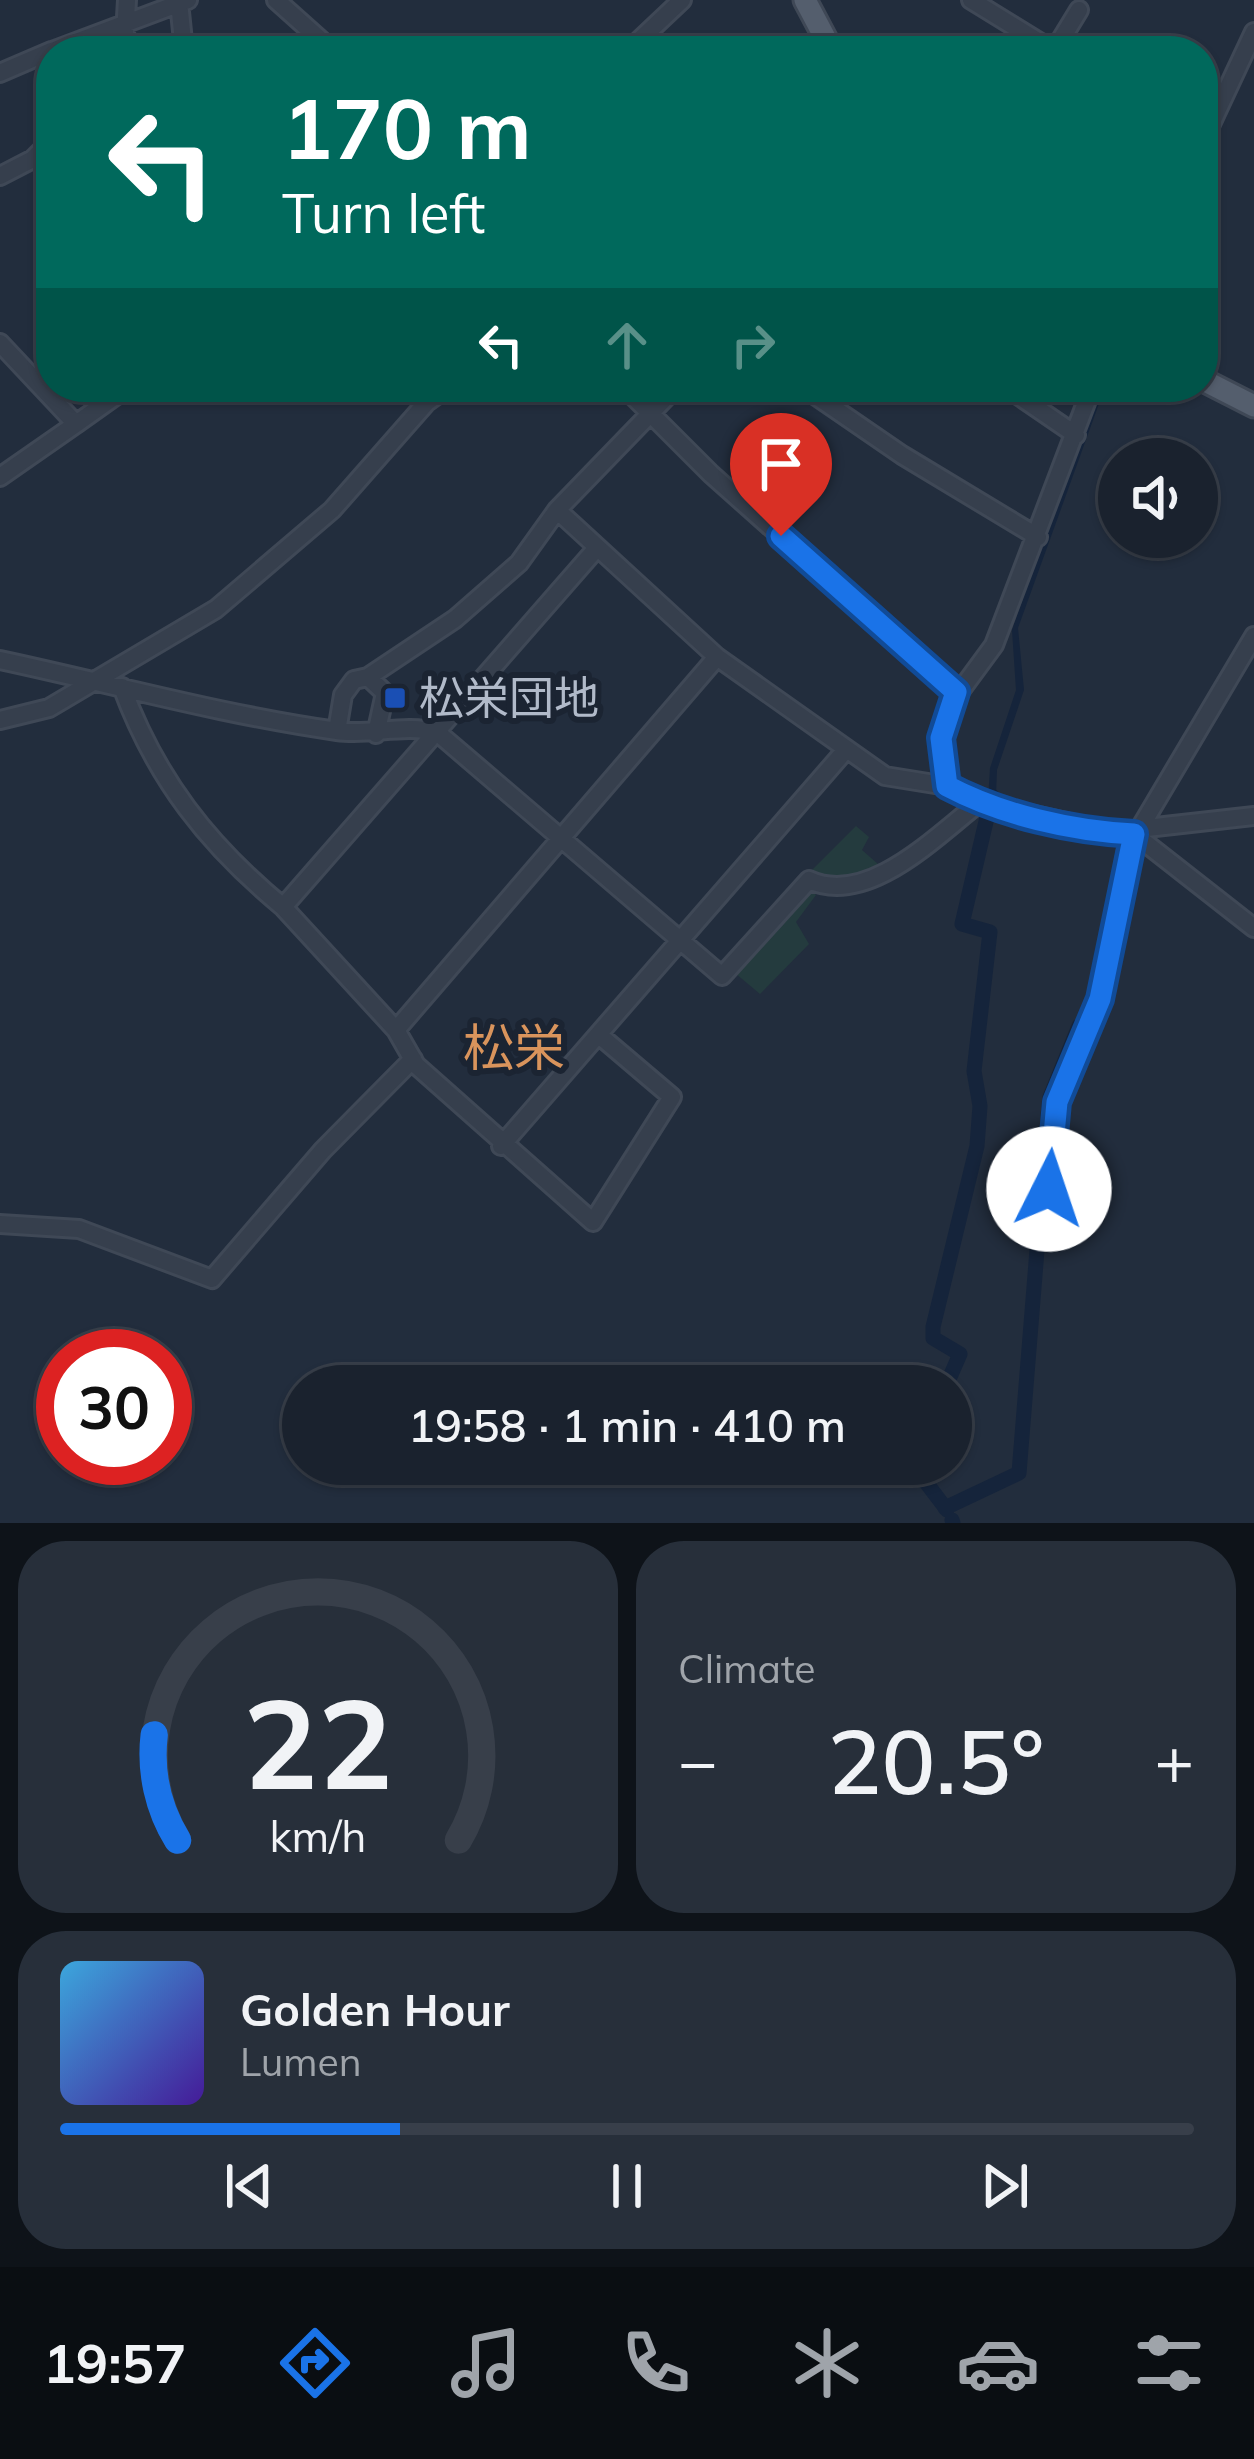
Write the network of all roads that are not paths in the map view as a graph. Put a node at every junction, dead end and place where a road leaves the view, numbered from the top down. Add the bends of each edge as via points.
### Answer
1 (128, 0) edge
2 (188, 0) edge
3 (276, 0) edge
4 (682, 0) edge
5 (806, 0) edge
6 (971, 0) edge
7 (178, 2) edge
8 (1079, 10) dead end
9 (127, 21) junction
10 (1254, 32) edge
11 (89, 36) edge
12 (126, 36) edge
13 (182, 36) edge
14 (316, 36) edge
15 (644, 36) edge
16 (824, 36) edge
17 (1030, 36) edge
18 (1063, 36) edge
19 (36, 57) edge
20 (0, 73) edge
21 (1218, 109) edge
22 (36, 156) edge
23 (0, 176) edge
24 (0, 343) edge
25 (36, 381) edge
26 (1218, 388) edge
27 (55, 402) edge
28 (107, 402) edge
29 (427, 402) edge
30 (637, 402) edge
31 (658, 402) edge
32 (826, 402) edge
33 (1028, 402) edge
34 (1087, 402) edge
35 (1254, 406) edge
36 (646, 412) junction
37 (76, 424) junction
38 (1076, 435) junction
39 (0, 477) edge
40 (557, 510) junction
41 (1038, 537) junction
42 (596, 549) junction
43 (1254, 636) edge
44 (716, 657) junction
45 (0, 660) edge
46 (368, 677) junction
47 (91, 679) junction
48 (122, 687) junction
49 (956, 692) junction
50 (0, 720) edge
51 (338, 731) junction
52 (438, 733) junction
53 (376, 734) junction
54 (844, 752) junction
55 (947, 786) junction
56 (979, 803) junction
57 (1254, 816) edge
58 (1134, 834) junction
59 (559, 837) junction
60 (284, 907) junction
61 (1254, 928) edge
62 (679, 942) junction
63 (396, 1030) junction
64 (599, 1035) junction
65 (412, 1059) junction
66 (501, 1146) junction
67 (1049, 1189) dead end
68 (0, 1224) edge

1 - 9 street
2 - 7 street
3 - 14 street
4 - 15 street
5 - 16 main road
6 - 17 street
7 - 9 street
7 - 13 street
8 - 18 street
9 - 11 street
9 - 12 street
10 - 21 street
19 - 20 street
22 - 23 street
24 - 25 street
26 - 35 main road
27 - 37 street
28 - 37 street
29 - 47 street via 332,510 216,609
30 - 36 street
31 - 36 street
32 - 41 street
33 - 38 street
34 - 38 street
36 - 40 street
36 - 49 street
37 - 39 street
38 - 41 street
40 - 42 street
40 - 46 street via 519,563
41 - 49 street via 994,645
42 - 44 street
42 - 52 street
43 - 58 street
44 - 54 street
44 - 59 street
45 - 47 street
46 - 51 street via 348,686
46 - 53 street via 386,694
47 - 48 street
47 - 50 street via 50,708
48 - 51 street
48 - 60 street via 158,772 216,848
49 - 55 street via 941,738
51 - 53 street
52 - 53 street
52 - 59 street
52 - 60 street
54 - 55 street via 886,776
54 - 62 street
55 - 56 street
56 - 58 street
56 - 62 street via 865,882 824,887 808,880 722,976
57 - 58 street
58 - 61 street
58 - 67 street via 1100,999 1057,1102
59 - 62 street
59 - 63 street
60 - 63 street
62 - 64 street
63 - 65 street
64 - 66 street
64 - 66 street via 672,1097 598,1218 593,1222
65 - 66 street
65 - 68 street via 212,1279 79,1229

